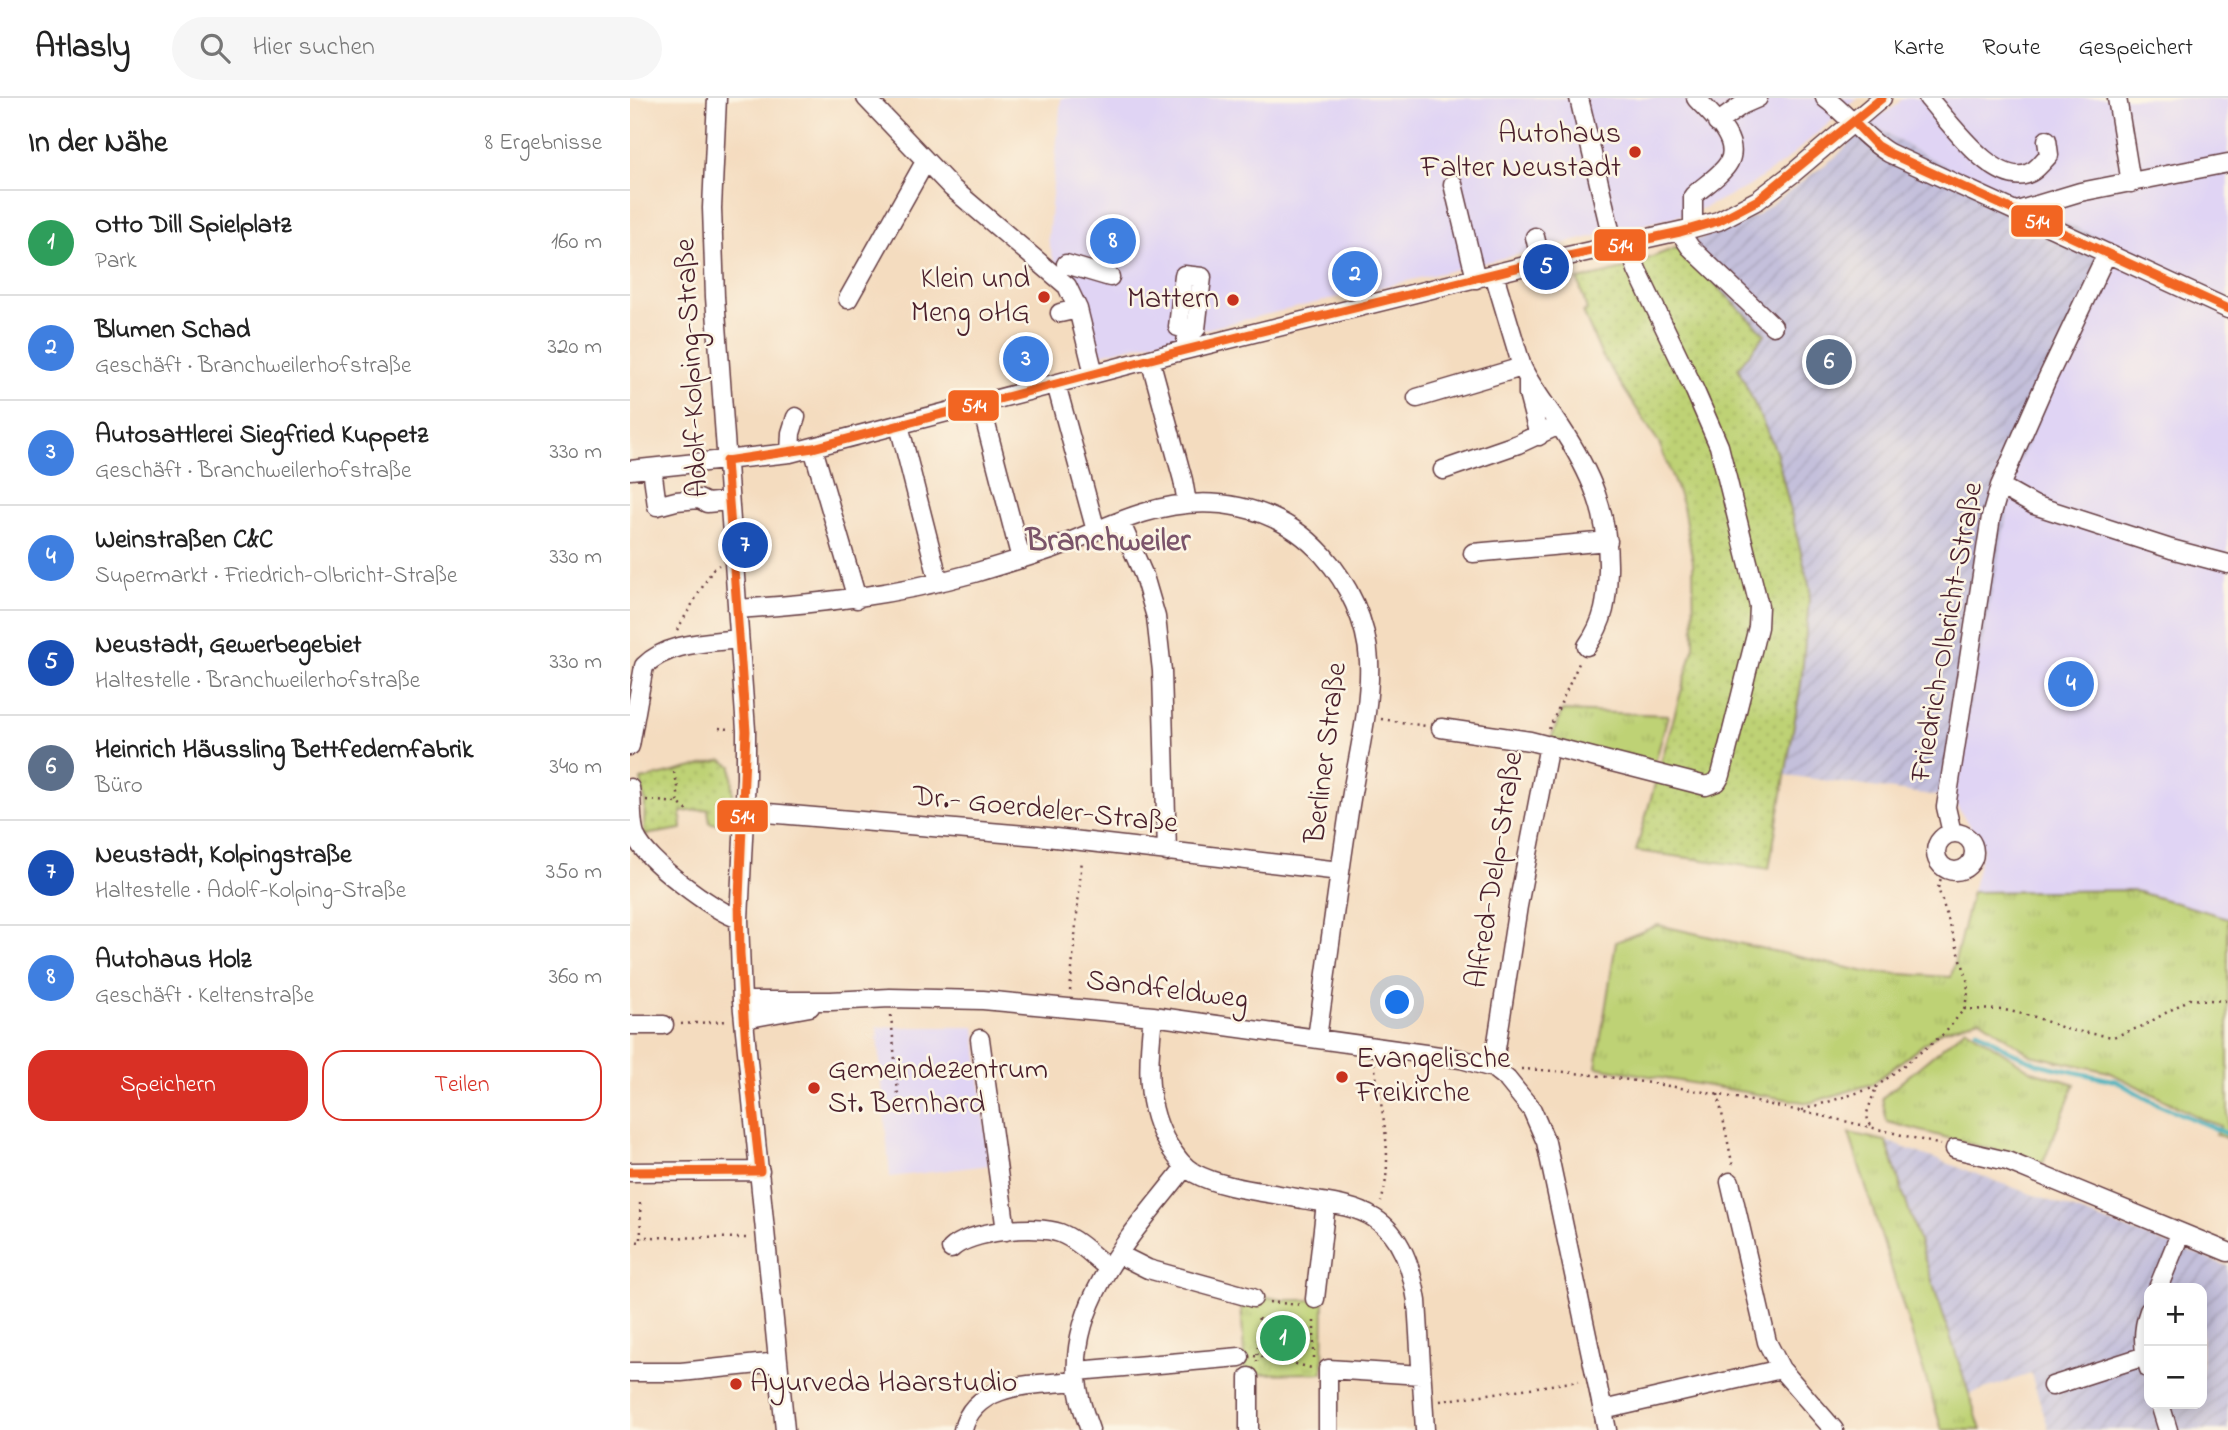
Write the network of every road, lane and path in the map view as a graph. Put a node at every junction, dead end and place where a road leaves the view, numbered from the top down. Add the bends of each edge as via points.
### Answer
1 (717, 98) edge
2 (866, 98) edge
3 (1579, 98) edge
4 (1696, 98) edge
5 (1758, 98) edge
6 (1825, 98) edge
7 (1882, 98) edge
8 (1928, 98) edge
9 (2117, 98) edge
10 (1854, 122) junction
11 (1717, 123) junction
12 (2047, 140) dead end
13 (925, 162) junction
14 (2228, 163) edge
15 (2131, 183) junction
16 (1453, 184) dead end
17 (2017, 211) junction
18 (1687, 230) junction
19 (1535, 237) dead end
20 (1621, 245) junction
21 (2107, 253) junction
22 (1541, 262) junction
23 (1066, 264) dead end
24 (1494, 274) junction
25 (1110, 277) dead end
26 (1476, 279) junction
27 (848, 299) dead end
28 (2228, 309) edge
29 (1773, 326) dead end
30 (1188, 328) dead end
31 (1185, 350) junction
32 (1150, 359) junction
33 (1094, 374) junction
34 (1525, 374) junction
35 (1056, 384) junction
36 (1417, 398) dead end
37 (981, 405) junction
38 (796, 417) dead end
39 (899, 425) junction
40 (1559, 425) junction
41 (1539, 436) junction
42 (813, 448) junction
43 (790, 453) junction
44 (726, 461) junction
45 (652, 468) junction
46 (630, 470) edge
47 (1443, 470) dead end
48 (2000, 486) junction
49 (728, 501) junction
50 (1186, 503) junction
51 (1120, 521) junction
52 (1096, 531) junction
53 (1608, 541) junction
54 (1473, 553) dead end
55 (733, 554) junction
56 (1021, 559) junction
57 (2228, 565) edge
58 (939, 582) junction
59 (857, 599) junction
60 (737, 609) junction
61 (739, 639) junction
62 (1587, 646) joint
63 (671, 649) junction
64 (637, 665) edge
65 (1364, 717) junction
66 (1441, 728) joint
67 (1547, 745) junction
68 (630, 746) edge
69 (674, 772) dead end
70 (631, 794) edge
71 (678, 803) junction
72 (688, 811) dead end
73 (744, 811) junction
74 (1952, 833) junction
75 (1084, 841) junction
76 (1167, 852) junction
77 (1944, 869) junction
78 (1340, 871) junction
79 (739, 919) junction
80 (890, 998) junction
81 (2228, 1001) edge
82 (1068, 1008) junction
83 (1964, 1009) junction
84 (743, 1010) junction
85 (1153, 1016) junction
86 (630, 1025) edge
87 (664, 1025) joint
88 (1317, 1038) junction
89 (980, 1039) dead end
90 (1373, 1046) junction
91 (1493, 1068) junction
92 (1521, 1069) dead end
93 (1876, 1087) junction
94 (1718, 1094) junction
95 (899, 1106) dead end
96 (1802, 1110) junction
97 (1874, 1127) junction
98 (1955, 1149) joint
99 (1185, 1167) junction
100 (760, 1171) junction
101 (630, 1172) edge
102 (1730, 1182) joint
103 (640, 1203) dead end
104 (1326, 1203) junction
105 (1374, 1218) junction
106 (1006, 1231) junction
107 (2180, 1234) junction
108 (641, 1237) junction
109 (767, 1238) junction
110 (630, 1241) edge
111 (951, 1250) dead end
112 (2228, 1252) edge
113 (1113, 1261) junction
114 (2160, 1283) edge
115 (1257, 1299) junction
116 (1315, 1302) junction
117 (1249, 1356) junction
118 (778, 1362) junction
119 (2144, 1364) edge
120 (1781, 1369) junction
121 (630, 1371) edge
122 (1421, 1375) junction
123 (1077, 1376) junction
124 (1249, 1377) joint
125 (1597, 1378) junction
126 (2052, 1386) dead end
127 (1423, 1404) junction
128 (2162, 1409) edge
129 (1603, 1410) junction
130 (785, 1430) edge
131 (963, 1430) edge
132 (1090, 1430) edge
133 (1249, 1430) edge
134 (1328, 1430) edge
135 (1425, 1430) edge
136 (1606, 1430) edge
137 (1834, 1430) edge
138 (2168, 1430) edge

1 - 44 street, Adolf-Kolping-Straße via 712,238
2 - 13 street
3 - 20 street
4 - 11 street
5 - 11 street
6 - 10 street
7 - 10 street
8 - 12 street via 1986,163 2012,175 2032,172 2049,155
9 - 15 street
10 - 17 street via 1889,153
10 - 18 street via 1758,200
11 - 18 street via 1733,150 1728,164 1693,195
13 - 27 street via 902,216
13 - 33 street via 1068,286 1069,311
14 - 15 street
15 - 17 street
16 - 26 street
17 - 21 street
18 - 20 street
18 - 29 street via 1690,247
19 - 22 street
20 - 22 street
20 - 67 street via 1719,446 1760,615 1717,782 1706,786
21 - 28 street
21 - 48 street, Friedrich-Olbricht-Straße
22 - 24 street
23 - 25 street
24 - 26 street
24 - 34 street
26 - 31 street via 1285,320
30 - 31 street
31 - 32 street
32 - 33 street
32 - 50 street
33 - 35 street
34 - 36 street
34 - 40 street
34 - 41 street
35 - 37 street
35 - 52 street
37 - 39 street
37 - 56 street
38 - 43 street
39 - 42 street
39 - 58 street
40 - 41 street
40 - 53 street via 1592,483
41 - 47 street
42 - 43 street
42 - 59 street
43 - 44 street
44 - 45 street
44 - 49 street, Adolf-Kolping-Straße
45 - 46 street
45 - 49 street via 656,506 699,499
48 - 57 street via 2071,524
48 - 74 street, Friedrich-Olbricht-Straße via 1946,807
49 - 55 street, Adolf-Kolping-Straße
50 - 51 street, Berliner Straße
50 - 65 street, Berliner Straße via 1229,504 1262,513 1309,541 1332,565 1353,599 1365,637 1369,675
51 - 52 street, Berliner Straße
51 - 76 street via 1156,617
52 - 56 street, Berliner Straße
53 - 54 street
53 - 62 street via 1603,617
55 - 60 street, Adolf-Kolping-Straße
55 - 63 path via 713,569
56 - 58 street, Berliner Straße
58 - 59 street, Berliner Straße
59 - 60 street, Berliner Straße
60 - 61 street, Adolf-Kolping-Straße
61 - 63 street
61 - 73 street, Adolf-Kolping-Straße via 746,730
62 - 67 path via 1551,723
63 - 64 street
64 - 68 street
65 - 66 path
65 - 78 street, Berliner Straße
66 - 67 street, Alfred-Delp-Straße
67 - 91 street, Alfred-Delp-Straße
69 - 71 path
70 - 71 path
70 - 79 street via 636,837 642,846 683,884
71 - 72 path
73 - 75 street, Dr.- Goerdeler-Straße
73 - 79 street, Adolf-Kolping-Straße
74 - 77 street via 1941,839 1936,851
74 - 77 street via 1970,839 1980,857 1962,870
75 - 76 street, Dr.- Goerdeler-Straße
75 - 82 path
76 - 78 street, Dr.- Goerdeler-Straße
77 - 83 path via 1938,888 1967,978
78 - 88 street, Berliner Straße
79 - 84 street, Adolf-Kolping-Straße
80 - 82 street, Sandfeldweg
80 - 84 street, Sandfeldweg
80 - 95 path
81 - 83 path via 2190,999 2113,1037 2069,1030 2005,1010
82 - 85 street, Sandfeldweg
83 - 93 path via 1945,1033
84 - 87 path
84 - 100 street, Adolf-Kolping-Straße
85 - 88 street, Sandfeldweg
85 - 99 street via 1149,1060 1153,1111 1163,1136
86 - 87 street
88 - 90 street, Sandfeldweg
89 - 106 street
90 - 91 street, Sandfeldweg
90 - 105 path via 1388,1170
91 - 125 street via 1525,1100 1541,1127
92 - 94 path via 1585,1072
93 - 96 path
93 - 97 path via 1867,1113
94 - 96 path
94 - 102 path via 1737,1181
96 - 97 path
97 - 98 path
98 - 107 street via 2007,1161
99 - 104 street via 1234,1186
99 - 113 street
100 - 101 street
100 - 109 street, Adolf-Kolping-Straße
102 - 120 street via 1767,1342
103 - 108 path
104 - 105 street
104 - 116 street
105 - 122 street via 1404,1252 1411,1273
106 - 111 street via 971,1237
106 - 113 street via 1057,1232
107 - 112 street
107 - 114 street
108 - 109 path
108 - 110 path via 641,1242
109 - 118 street, Adolf-Kolping-Straße
113 - 115 street
113 - 123 street via 1083,1326
115 - 116 path via 1282,1304
115 - 117 path
116 - 117 path via 1314,1369
117 - 123 street
117 - 124 path via 1255,1368
118 - 121 street via 681,1372
118 - 130 street, Adolf-Kolping-Straße
119 - 126 street
120 - 129 street
120 - 137 street
122 - 127 street
122 - 134 street via 1328,1368
123 - 131 street via 992,1394 971,1410
123 - 132 street
124 - 133 street
125 - 127 path
125 - 129 street
127 - 135 street
128 - 138 street
129 - 136 street

